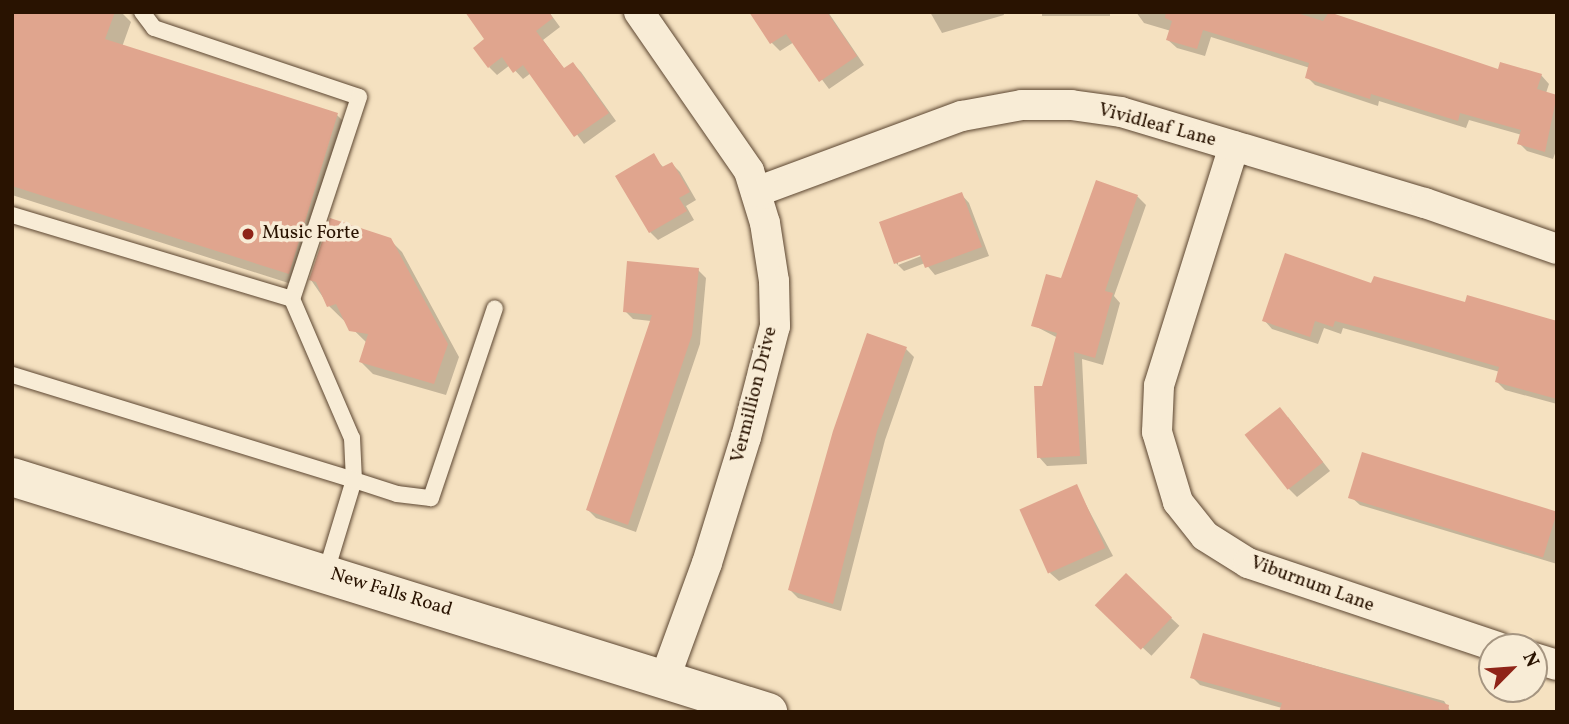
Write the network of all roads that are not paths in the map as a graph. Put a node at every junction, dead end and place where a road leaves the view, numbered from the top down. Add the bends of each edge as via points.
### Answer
1 (142, 12) edge
2 (639, 12) edge
3 (1234, 146) junction
4 (757, 192) junction
5 (12, 215) edge
6 (1557, 249) edge
7 (292, 299) junction
8 (495, 308) dead end
9 (12, 374) edge
10 (12, 477) edge
11 (354, 480) junction
12 (326, 572) junction
13 (1478, 640) edge
14 (665, 678) junction
15 (768, 712) edge

1 - 7 lane via 154,28 359,97
2 - 4 street, Vermillion Drive via 725,132
3 - 4 street, Vividleaf Lane via 1121,113 1071,105 1022,105 962,116
3 - 6 street, Vividleaf Lane via 1425,203
3 - 13 street, Viburnum Lane via 1159,386 1157,432 1178,502 1205,537 1248,563
4 - 14 street, Vermillion Drive via 774,281 775,326 707,563
5 - 7 lane
7 - 11 lane via 352,438
8 - 11 lane via 431,498 397,494
9 - 11 lane
10 - 12 main road, New Falls Road
11 - 12 lane
12 - 14 main road, New Falls Road
14 - 15 main road, New Falls Road

